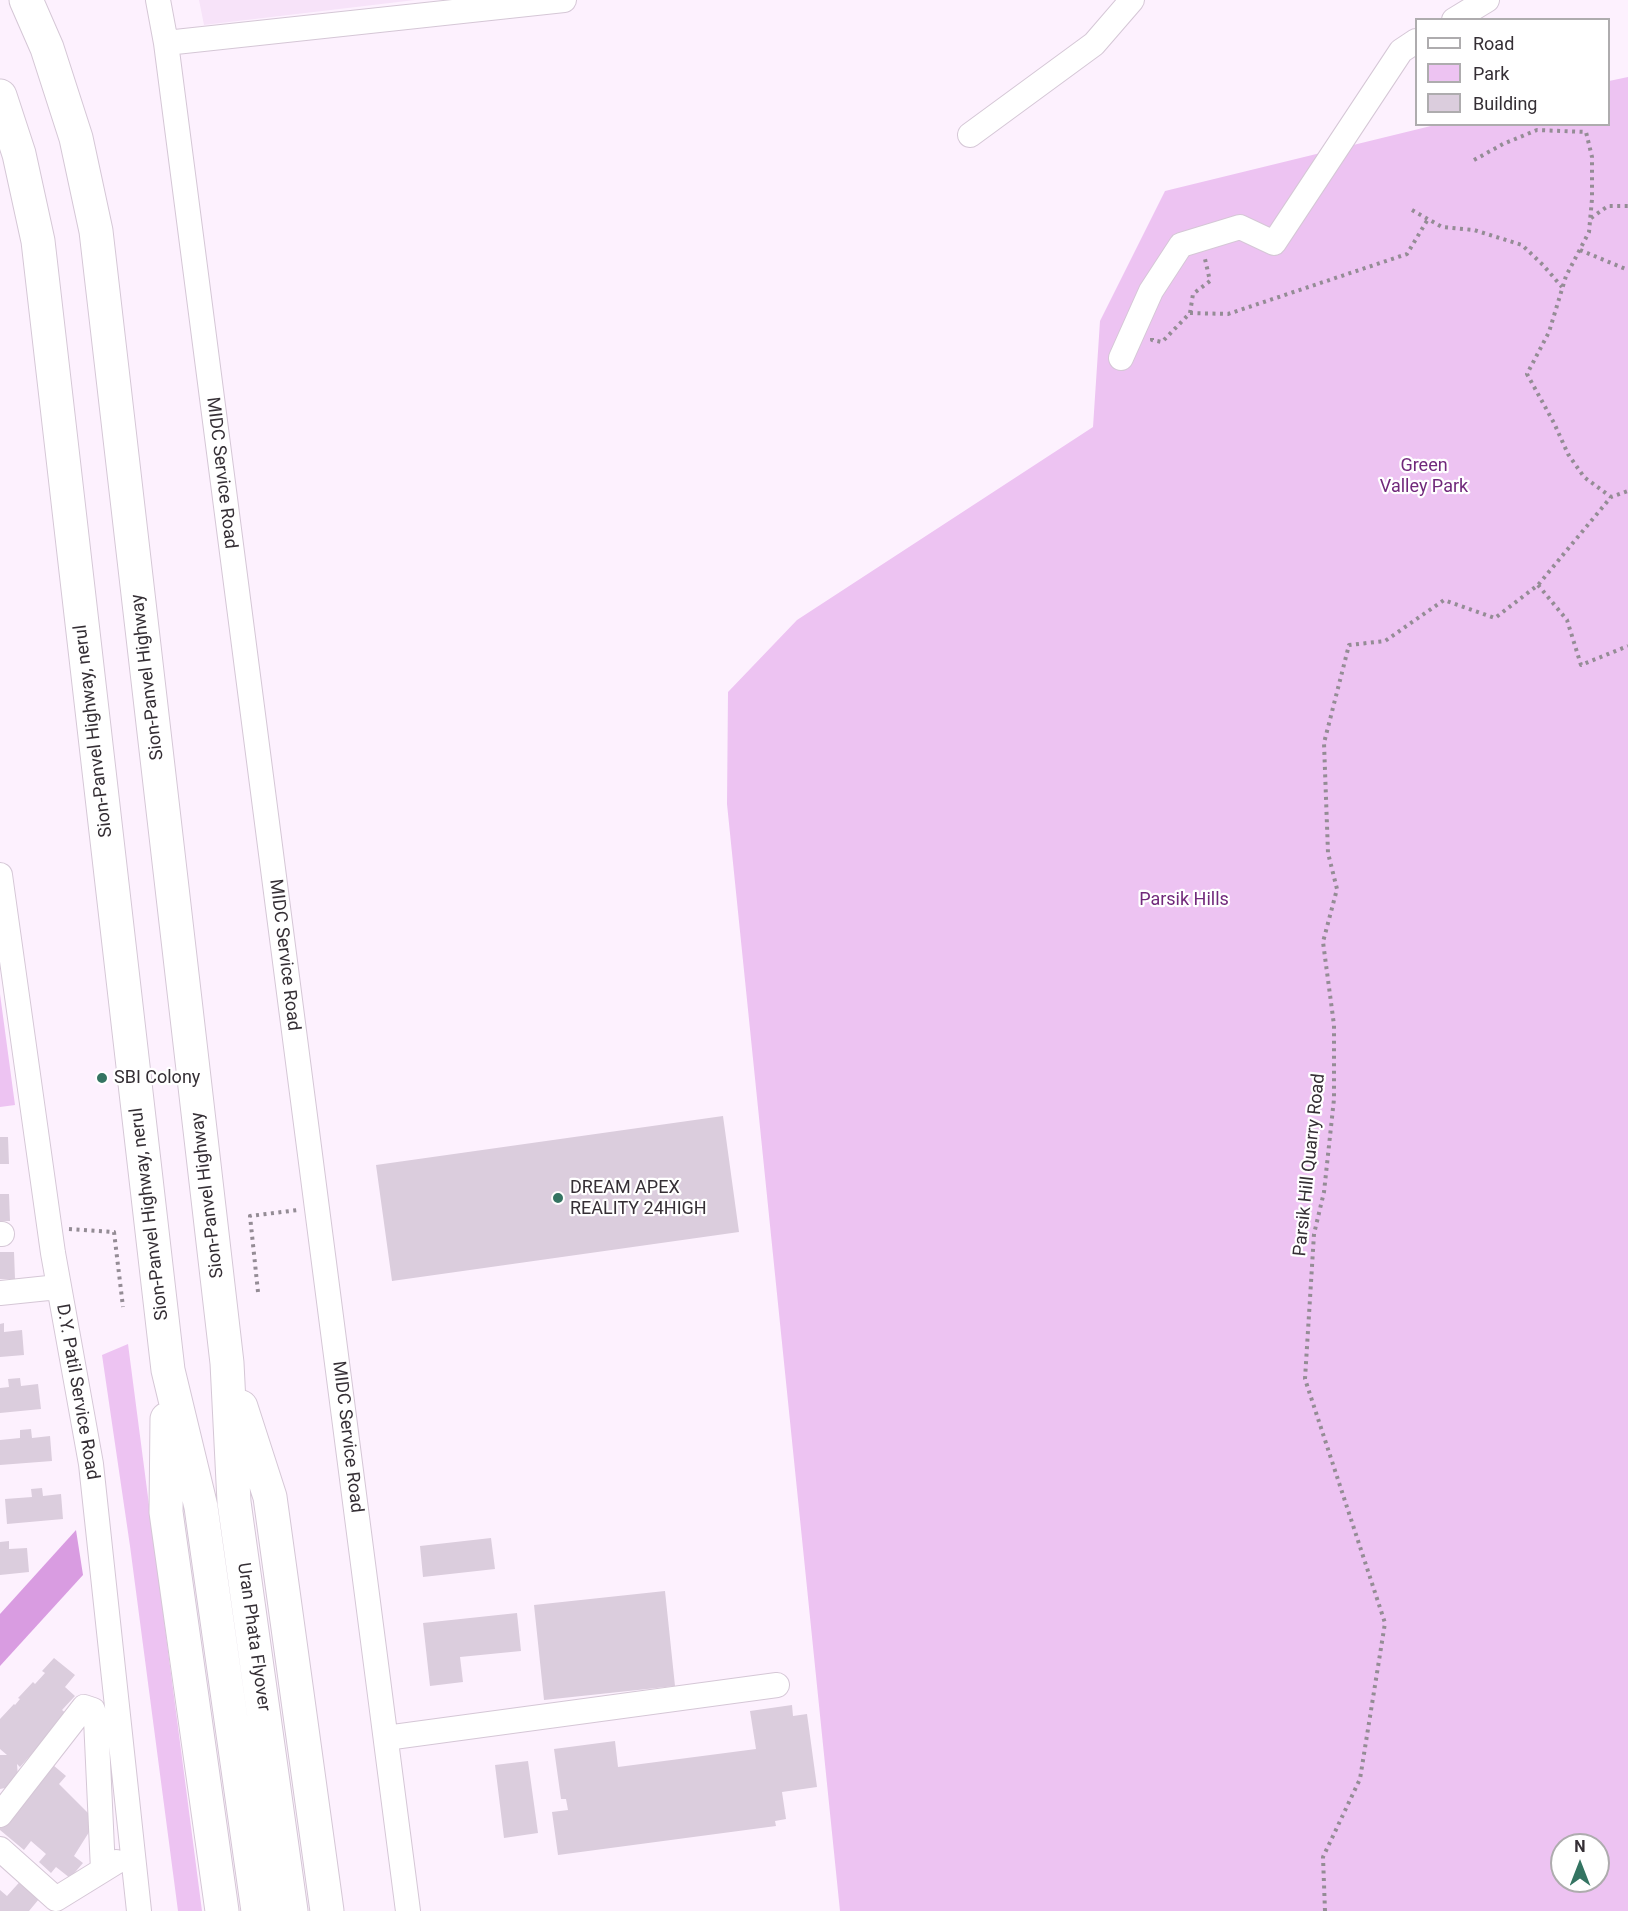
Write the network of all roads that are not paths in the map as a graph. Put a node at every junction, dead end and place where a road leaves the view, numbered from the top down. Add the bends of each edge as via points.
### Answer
1 (26, 0) edge
2 (158, 0) edge
3 (564, 0) edge
4 (1132, 0) edge
5 (1487, 0) edge
6 (1457, 18) edge
7 (1415, 42) edge
8 (166, 43) junction
9 (0, 96) edge
10 (970, 135) dead end
11 (1120, 358) dead end
12 (0, 875) edge
13 (58, 1287) junction
14 (0, 1293) edge
15 (227, 1363) junction
16 (168, 1370) junction
17 (777, 1685) dead end
18 (386, 1738) junction
19 (0, 1815) edge
20 (0, 1849) edge
21 (132, 1853) junction
22 (103, 1870) junction
23 (52, 1907) edge
24 (139, 1911) edge
25 (222, 1911) edge
26 (258, 1911) edge
27 (291, 1911) edge
28 (327, 1911) edge
29 (408, 1911) edge

1 - 15 highway, Sion-Panvel Highway via 47,48 76,138 96,231
2 - 8 street, MIDC Service Road
3 - 8 street
4 - 10 street via 1094,44
5 - 6 street
7 - 11 street via 1401,51 1274,243 1240,227 1181,244 1151,291
8 - 18 street, MIDC Service Road
9 - 16 highway, Sion-Panvel Highway, nerul via 19,154 38,241
12 - 13 street, D.Y. Patil Service Road
13 - 14 street
13 - 21 street, D.Y. Patil Service Road via 91,1464
15 - 27 highway, Uran Phata Flyover via 234,1502
15 - 28 highway via 270,1497
16 - 25 highway via 166,1512
16 - 26 highway, Uran Phata Flyover via 201,1507
17 - 18 street
18 - 29 street, MIDC Service Road
19 - 22 street via 84,1707 93,1710
20 - 23 street
21 - 22 street
21 - 24 street, D.Y. Patil Service Road
22 - 23 street

